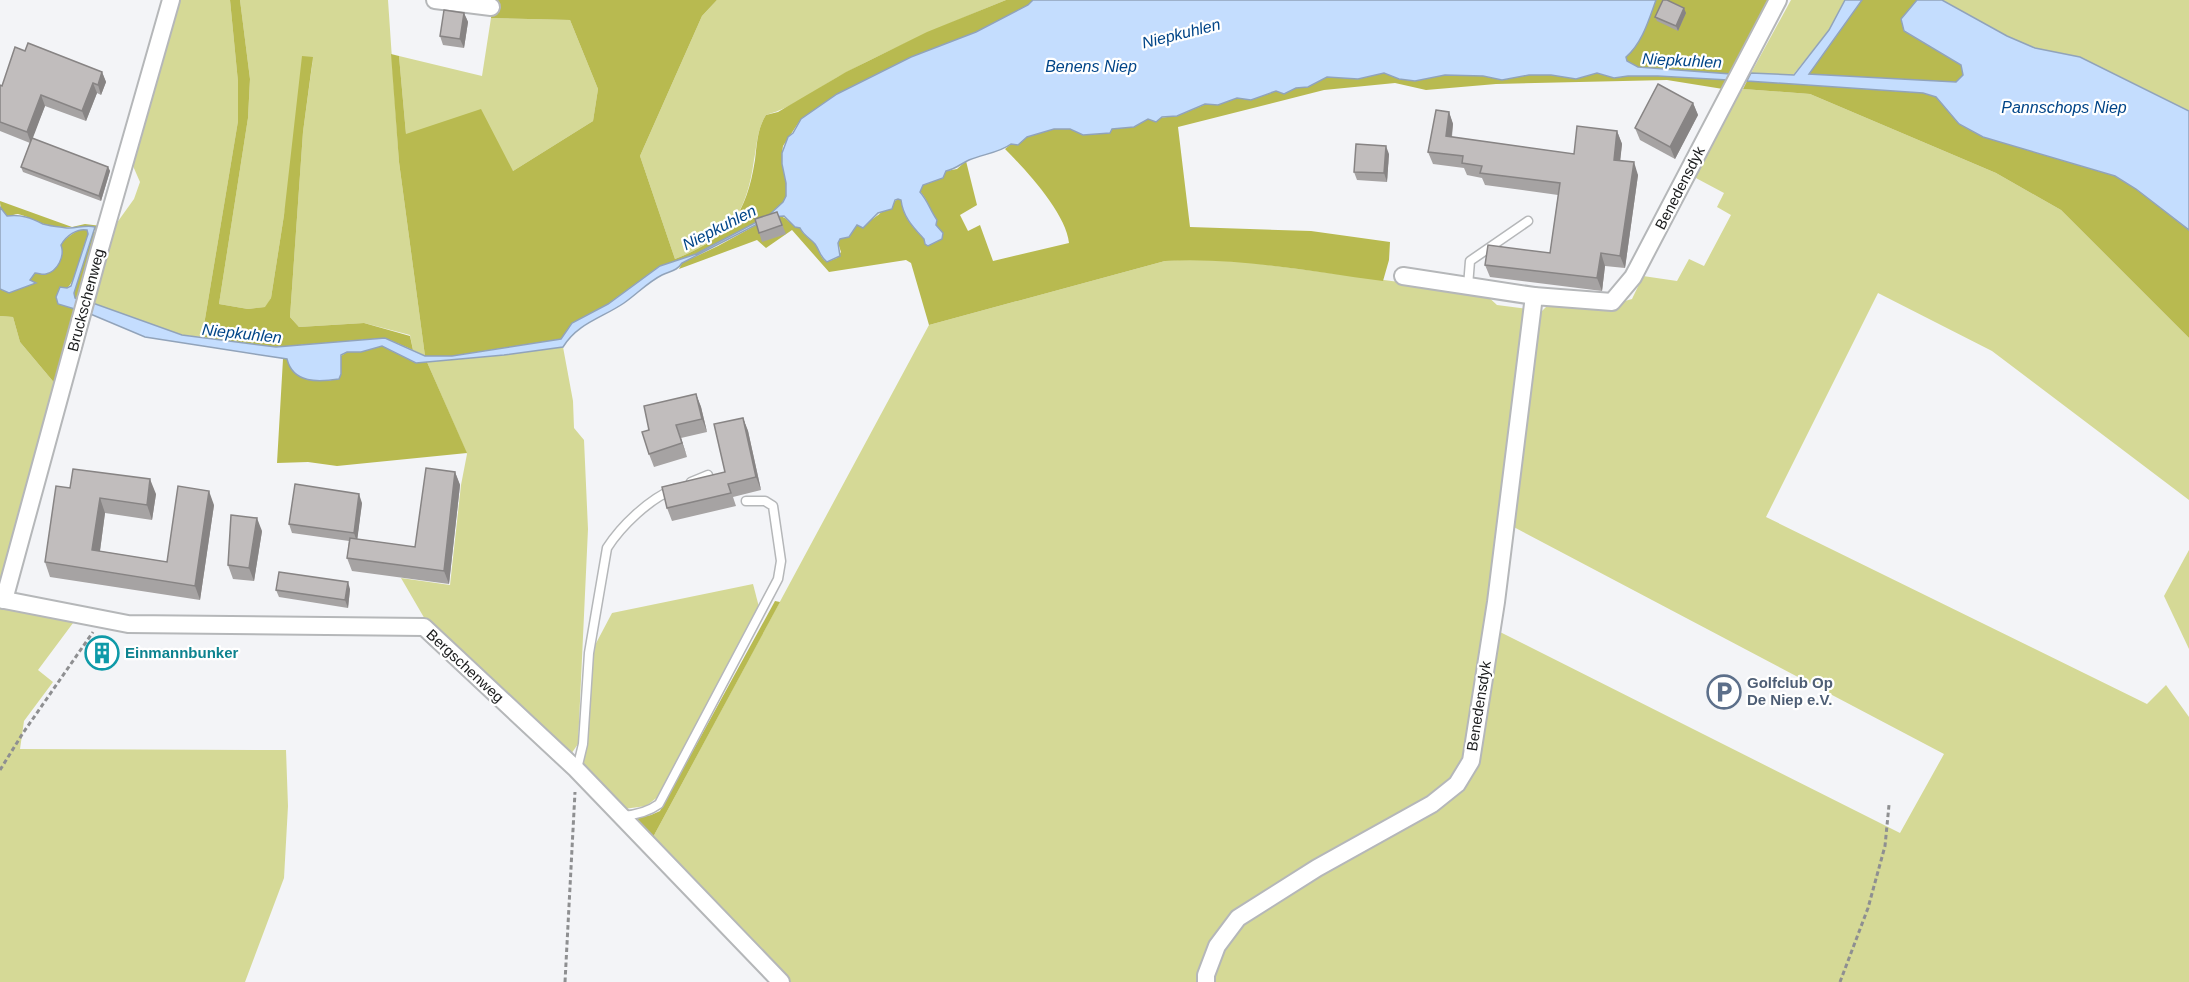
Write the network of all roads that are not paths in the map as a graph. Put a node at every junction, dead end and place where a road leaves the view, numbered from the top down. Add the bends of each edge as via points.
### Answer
1 (171, 0) edge
2 (435, 0) edge
3 (1778, 0) edge
4 (491, 6) dead end
5 (1528, 221) dead end
6 (1403, 276) dead end
7 (1468, 286) junction
8 (1534, 296) junction
9 (708, 475) edge
10 (746, 501) dead end
11 (2, 600) edge
12 (576, 769) junction
13 (621, 816) junction
14 (781, 982) edge
15 (1206, 982) edge

1 - 11 street, Bruckschenweg
2 - 4 street
3 - 8 street, Benedensdyk via 1634,277 1612,302
5 - 7 lane via 1470,261
6 - 7 street, Benedensdyk
7 - 8 street, Benedensdyk
8 - 15 street, Benedensdyk via 1496,602 1471,761 1457,784 1432,804 1317,868 1238,918 1217,946
9 - 12 lane via 659,495 607,548 589,653 583,744
10 - 13 lane via 765,501 773,506 781,561 778,579 659,804 638,814
11 - 12 street, Bergschenweg via 128,624 424,627
12 - 13 street, Bergschenweg
13 - 14 street, Bergschenweg

